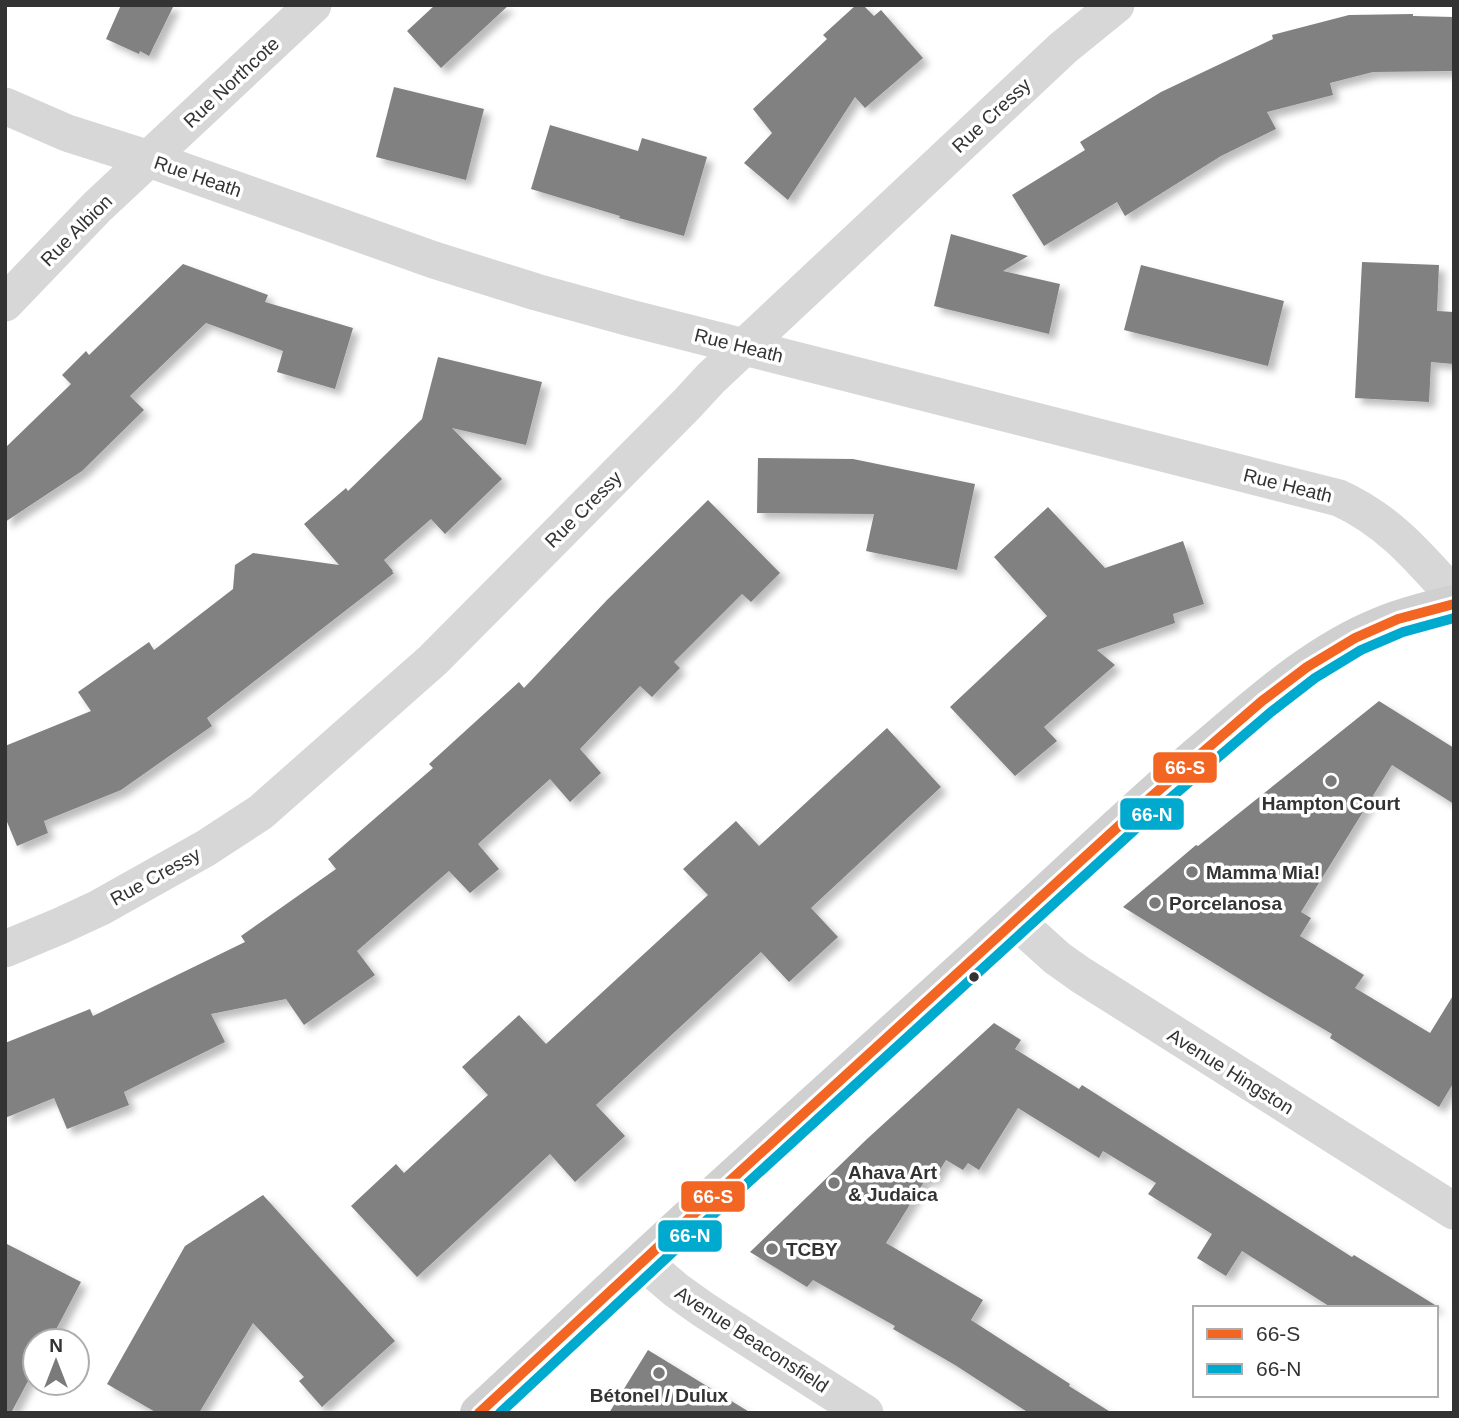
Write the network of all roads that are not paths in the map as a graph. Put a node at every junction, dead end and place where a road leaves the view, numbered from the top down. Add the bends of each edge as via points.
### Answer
1 (313, 5) edge
2 (1116, 5) edge
3 (5, 106) edge
4 (149, 159) junction
5 (5, 303) edge
6 (744, 346) junction
7 (1454, 596) edge
8 (1454, 604) edge
9 (1016, 921) junction
10 (5, 949) edge
11 (1454, 1211) edge
12 (642, 1261) junction
13 (479, 1413) edge
14 (865, 1413) edge

1 - 4 street, Rue Northcote
2 - 6 street, Rue Cressy via 1063,48
3 - 4 street, Rue Heath via 67,133
4 - 5 street, Rue Albion
4 - 6 street, Rue Heath via 536,292
6 - 7 street, Rue Heath via 1339,498 1383,523
6 - 10 street, Rue Cressy via 433,660 261,811 140,886
8 - 9 main road via 1378,627 1290,680 1157,790
9 - 11 street, Avenue Hingston via 1081,975
9 - 12 main road
12 - 13 main road
12 - 14 street, Avenue Beaconsfield via 704,1310

